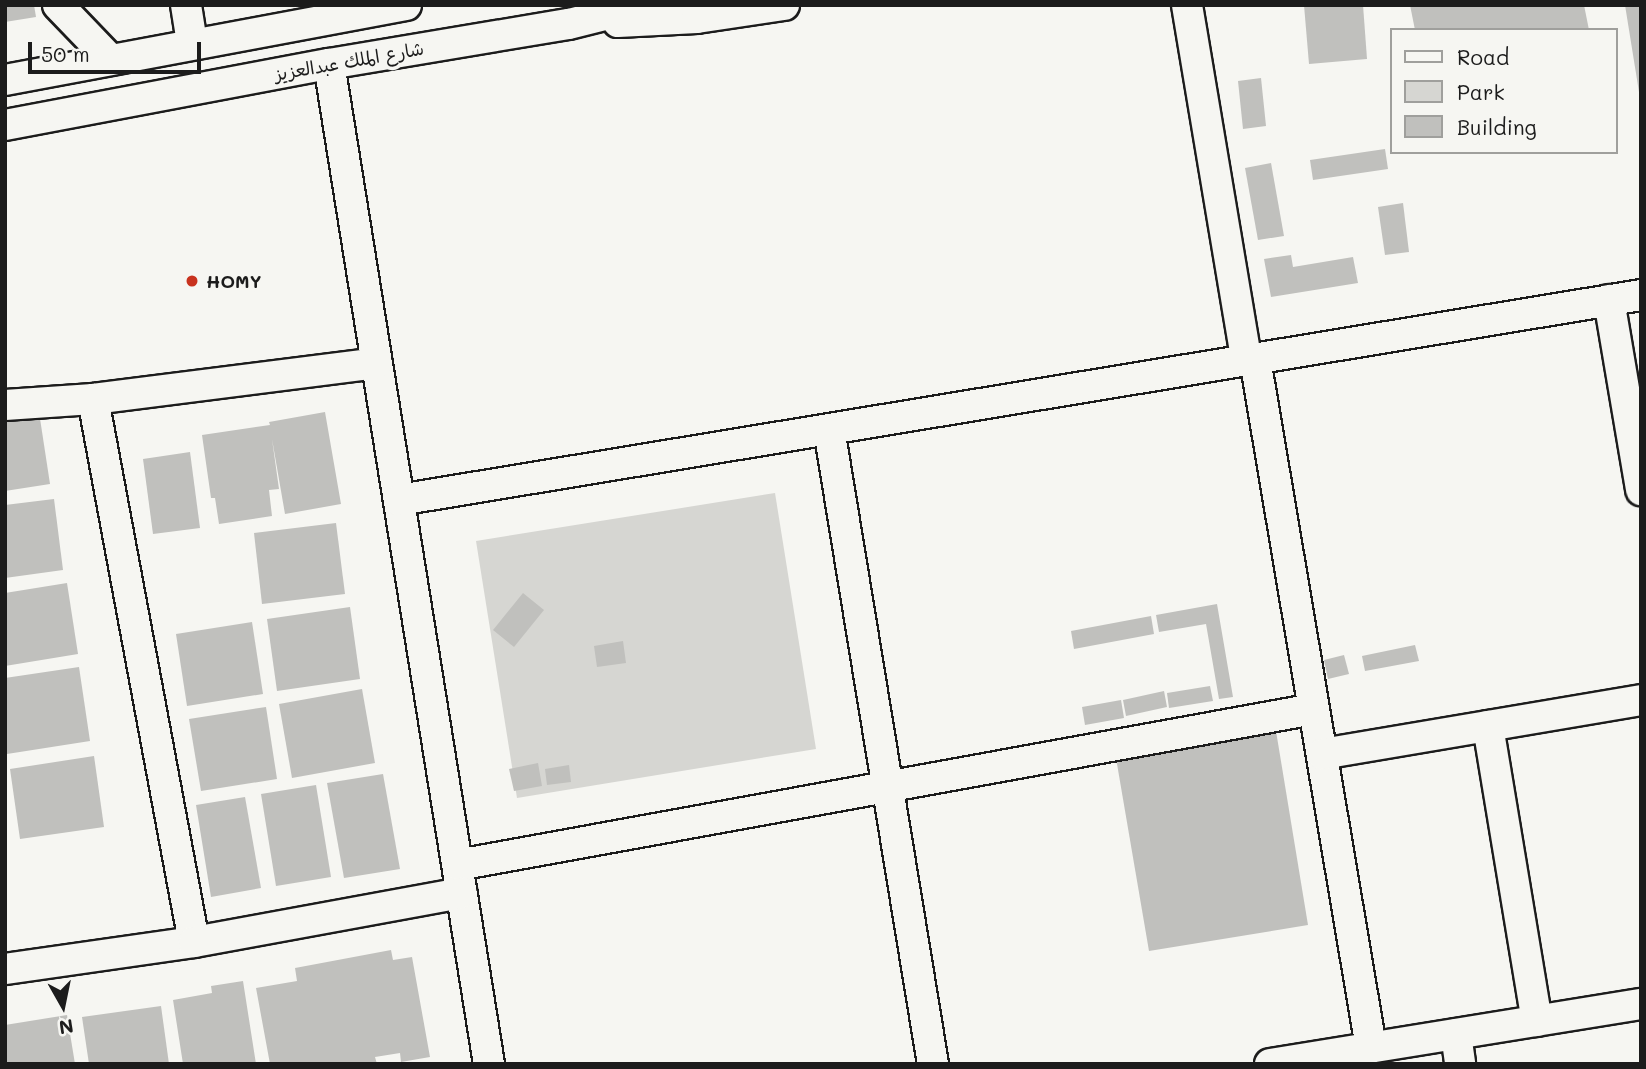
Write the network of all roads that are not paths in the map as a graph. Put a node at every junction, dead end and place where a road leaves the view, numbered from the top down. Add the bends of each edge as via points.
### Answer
1 (58, 5) edge
2 (186, 5) edge
3 (406, 5) edge
4 (644, 5) edge
5 (784, 5) edge
6 (1187, 5) edge
7 (569, 24) junction
8 (192, 43) junction
9 (110, 59) junction
10 (329, 64) junction
11 (5, 80) edge
12 (5, 125) edge
13 (1641, 295) edge
14 (1609, 300) junction
15 (1250, 359) junction
16 (377, 363) junction
17 (93, 399) junction
18 (5, 405) edge
19 (829, 429) junction
20 (1641, 490) edge
21 (399, 500) junction
22 (1641, 700) edge
23 (1314, 709) junction
24 (1488, 726) junction
25 (1322, 754) junction
26 (887, 786) junction
27 (460, 879) junction
28 (194, 942) junction
29 (5, 969) edge
30 (1641, 1004) edge
31 (1537, 1021) junction
32 (1456, 1034) junction
33 (1371, 1047) junction
34 (489, 1064) edge
35 (933, 1064) edge
36 (1270, 1064) edge
37 (1460, 1064) edge

1 - 9 street
2 - 8 street
3 - 8 street
4 - 7 street, شارع الملك عبدالعزيز
5 - 7 street, شارع الملك عبدالعزيز via 697,18
6 - 15 street
7 - 10 street, شارع الملك عبدالعزيز
8 - 9 street
9 - 11 street
10 - 12 street, شارع الملك عبدالعزيز
10 - 16 street
13 - 14 street
14 - 15 street
14 - 20 street
15 - 19 street
15 - 23 street
16 - 17 street
16 - 21 street
17 - 18 street
17 - 28 street
19 - 21 street
19 - 26 street
21 - 27 street
22 - 24 street
23 - 25 street
23 - 26 street
24 - 25 street
24 - 31 street
25 - 33 street
26 - 27 street
26 - 35 street
27 - 28 street
27 - 34 street
28 - 29 street
30 - 31 street
31 - 32 street
32 - 33 street
32 - 37 street
33 - 36 street

